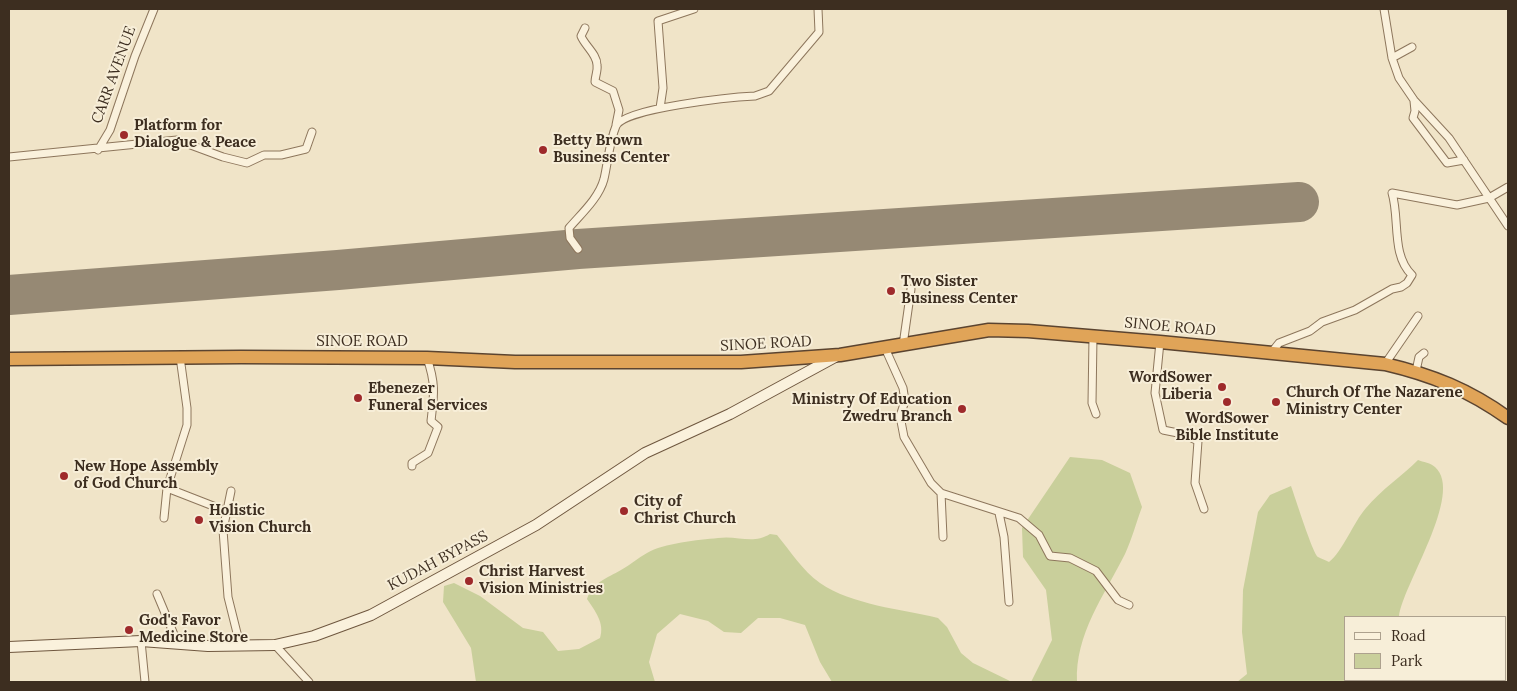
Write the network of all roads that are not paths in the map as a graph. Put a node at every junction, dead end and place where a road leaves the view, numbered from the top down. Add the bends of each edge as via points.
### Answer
1 (154, 9) edge
2 (694, 9) edge
3 (818, 9) edge
4 (1384, 9) edge
5 (585, 28) dead end
6 (1412, 47) dead end
7 (1392, 58) junction
8 (1414, 100) junction
9 (660, 108) junction
10 (616, 125) junction
11 (312, 132) dead end
12 (98, 150) junction
13 (9, 157) edge
14 (1464, 160) junction
15 (1508, 187) edge
16 (1490, 198) junction
17 (1508, 226) edge
18 (578, 249) dead end
19 (911, 289) dead end
20 (1418, 316) dead end
21 (1093, 337) junction
22 (1160, 342) junction
23 (903, 345) junction
24 (885, 348) junction
25 (1271, 353) junction
26 (1424, 353) dead end
27 (840, 355) junction
28 (180, 357) junction
29 (427, 358) junction
30 (9, 359) edge
31 (1386, 364) junction
32 (1416, 371) junction
33 (1096, 414) dead end
34 (1508, 418) edge
35 (412, 466) dead end
36 (167, 488) junction
37 (231, 491) dead end
38 (941, 493) junction
39 (1204, 509) dead end
40 (226, 511) junction
41 (998, 513) junction
42 (164, 518) dead end
43 (943, 537) dead end
44 (157, 594) dead end
45 (1009, 602) dead end
46 (1129, 606) dead end
47 (141, 641) junction
48 (178, 644) junction
49 (240, 645) junction
50 (275, 645) junction
51 (9, 648) edge
52 (145, 682) edge
53 (308, 682) edge

1 - 12 street, CARR AVENUE via 110,130
2 - 9 street via 658,21 663,88
3 - 9 street via 819,32 770,91 755,96
4 - 7 street
5 - 10 street via 584,44 593,52 598,65 595,82 613,91 619,110
6 - 7 street
7 - 8 street via 1399,78
8 - 14 street via 1449,138
8 - 14 street via 1413,118 1447,163
9 - 10 street via 623,118
10 - 18 street via 604,180 590,205 569,228 570,238
11 - 12 street via 306,149 281,156 264,156 246,163 177,140
12 - 13 street
14 - 16 street
15 - 16 street
16 - 17 street
16 - 25 street via 1457,204 1392,193 1399,248 1406,269 1412,275 1407,283 1279,343
19 - 23 street
20 - 31 street
21 - 22 highway, SINOE ROAD
21 - 23 highway, SINOE ROAD via 989,330
21 - 33 street via 1092,403
22 - 25 highway, SINOE ROAD
22 - 39 street via 1155,393 1163,430 1198,441 1195,483
23 - 24 highway, SINOE ROAD
24 - 27 highway, SINOE ROAD
24 - 38 street via 903,388 905,401 900,416 904,437 915,459
25 - 31 highway, SINOE ROAD
26 - 32 street via 1419,357
27 - 29 highway, SINOE ROAD via 675,363
27 - 50 street, KUDAH BYPASS via 730,414 644,453 536,525 371,615 314,636
28 - 29 highway, SINOE ROAD
28 - 30 highway, SINOE ROAD
28 - 36 street via 186,425
29 - 35 street via 434,380 432,421 438,427 431,448 412,462
31 - 32 highway, SINOE ROAD
32 - 34 highway, SINOE ROAD via 1453,384
36 - 40 street
36 - 42 street
37 - 40 street
38 - 41 street
38 - 43 street
40 - 49 street via 223,530 228,597
41 - 45 street via 1004,537
41 - 46 street via 1010,514 1026,523 1039,535 1050,556 1070,558 1096,571 1118,600
44 - 48 street
47 - 48 street, KUDAH BYPASS
47 - 51 street, KUDAH BYPASS
47 - 52 street
48 - 49 street, KUDAH BYPASS
49 - 50 street, KUDAH BYPASS
50 - 53 street

